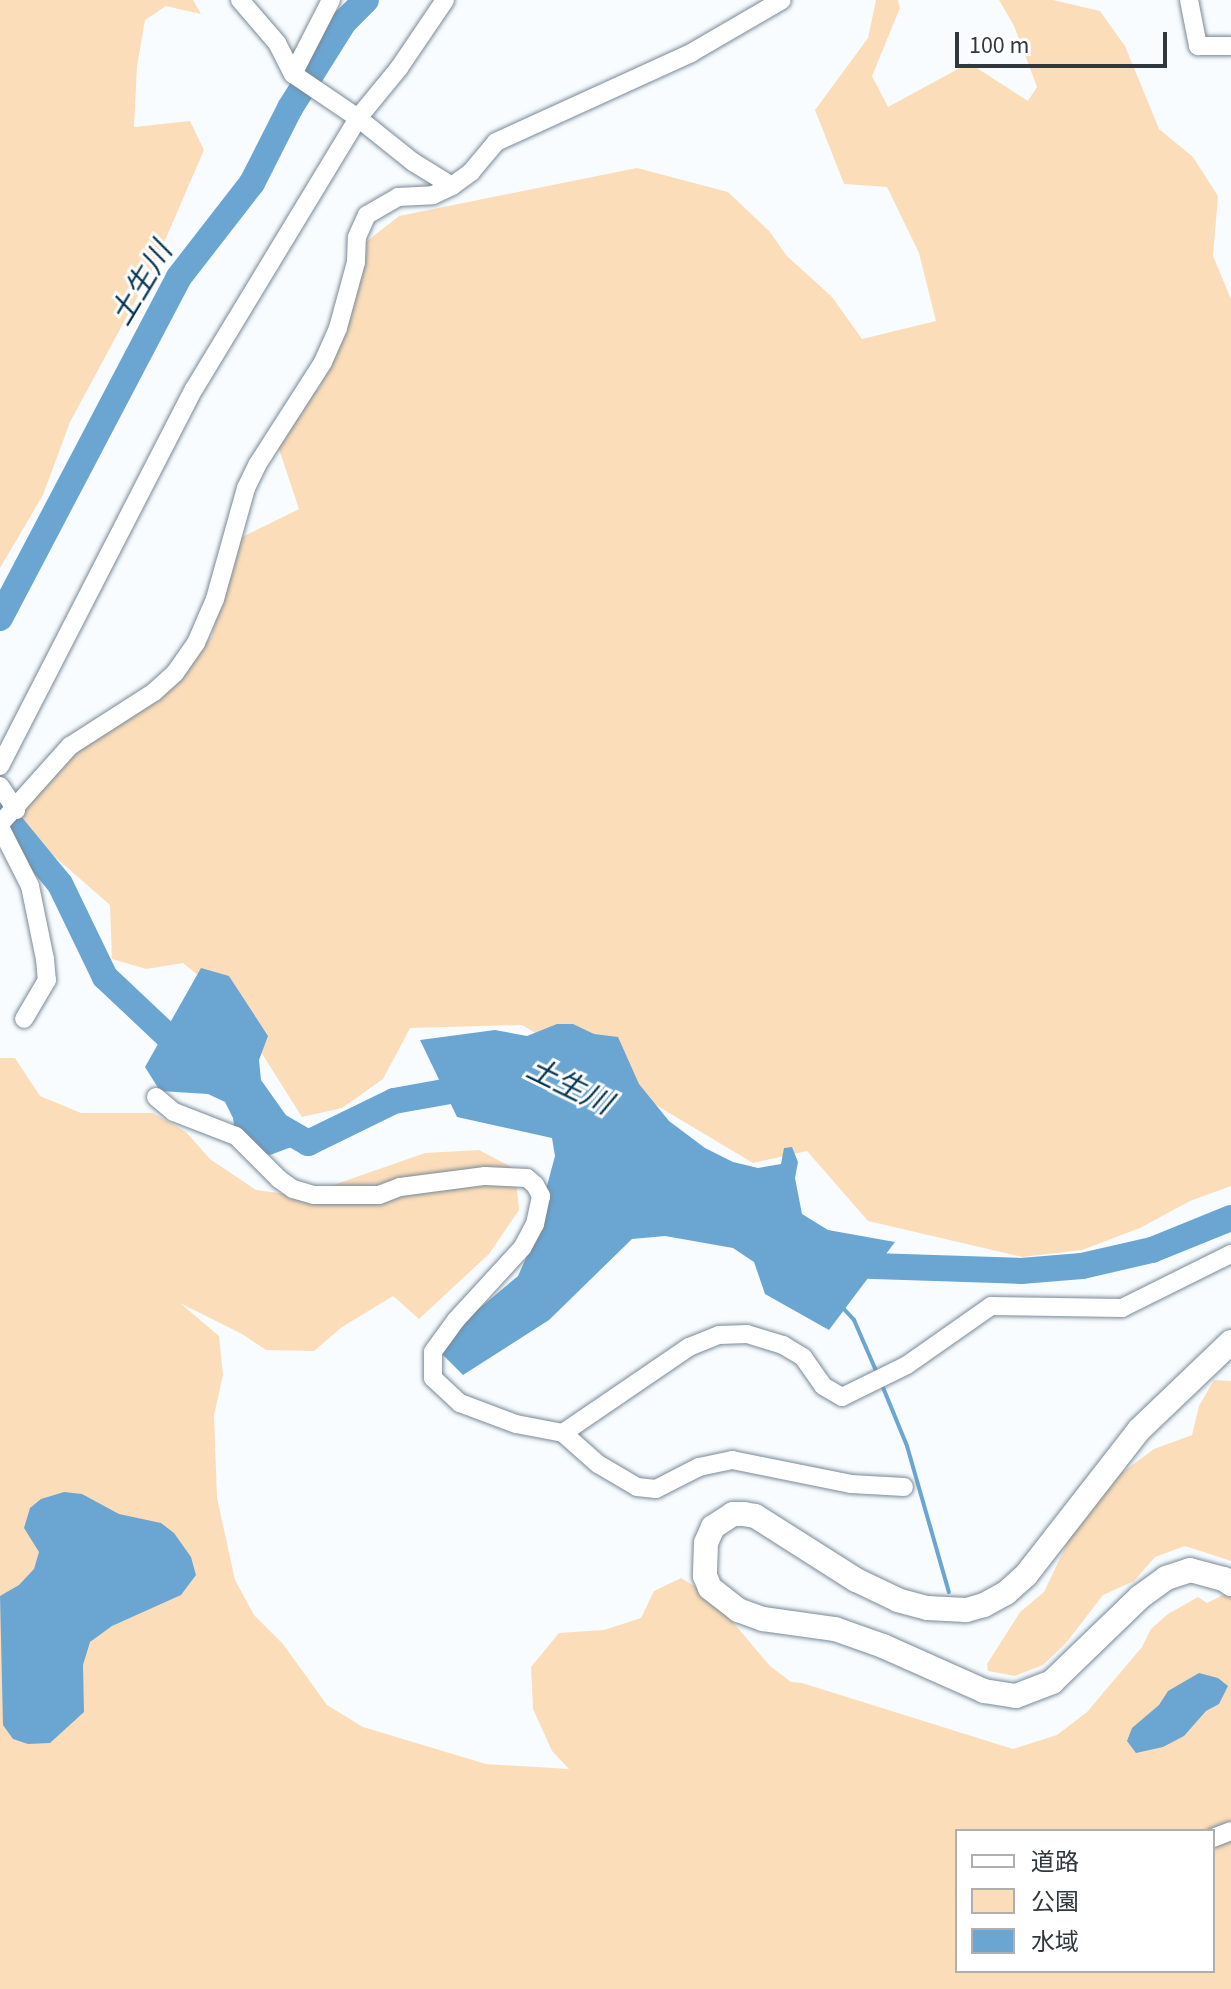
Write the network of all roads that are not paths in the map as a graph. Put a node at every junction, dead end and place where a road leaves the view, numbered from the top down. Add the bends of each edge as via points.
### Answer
1 (240, 0) edge
2 (331, 0) edge
3 (445, 0) edge
4 (782, 0) edge
5 (1189, 0) edge
6 (759, 6) edge
7 (1231, 46) edge
8 (293, 74) junction
9 (358, 118) junction
10 (452, 186) junction
11 (0, 766) edge
12 (0, 786) edge
13 (16, 810) junction
14 (0, 826) edge
15 (24, 1019) dead end
16 (156, 1097) dead end
17 (1231, 1254) edge
18 (1231, 1342) edge
19 (563, 1433) junction
20 (904, 1487) dead end
21 (1231, 1584) edge

1 - 8 street via 277,43
2 - 8 street
3 - 9 street
4 - 6 street
5 - 7 street via 1198,46
6 - 10 street via 691,53 496,142
8 - 9 street
9 - 10 street
9 - 11 street via 194,389
10 - 13 street via 433,195 398,197 367,215 357,237 356,262 338,328 246,488 215,599 196,643 154,692 70,746
12 - 13 street
13 - 14 street
14 - 15 street via 30,886 45,959 47,980
16 - 19 street via 174,1112 236,1136 279,1179 314,1195 379,1195 400,1187 485,1176 527,1178 541,1196 535,1224 509,1265 439,1342 433,1352 433,1378 460,1403 516,1424
17 - 19 street via 1122,1308 991,1306 907,1365 842,1397 823,1386 803,1357 783,1345 747,1334 719,1335 689,1347
18 - 21 street via 1139,1430 1026,1575 984,1605 966,1610 927,1608 898,1600 744,1514 733,1514 713,1527 706,1543 705,1576 710,1588 738,1610 763,1619 835,1629 984,1691 1016,1696 1052,1682 1166,1578 1190,1570
19 - 20 street via 598,1464 637,1487 656,1489 699,1467 732,1460 851,1484

